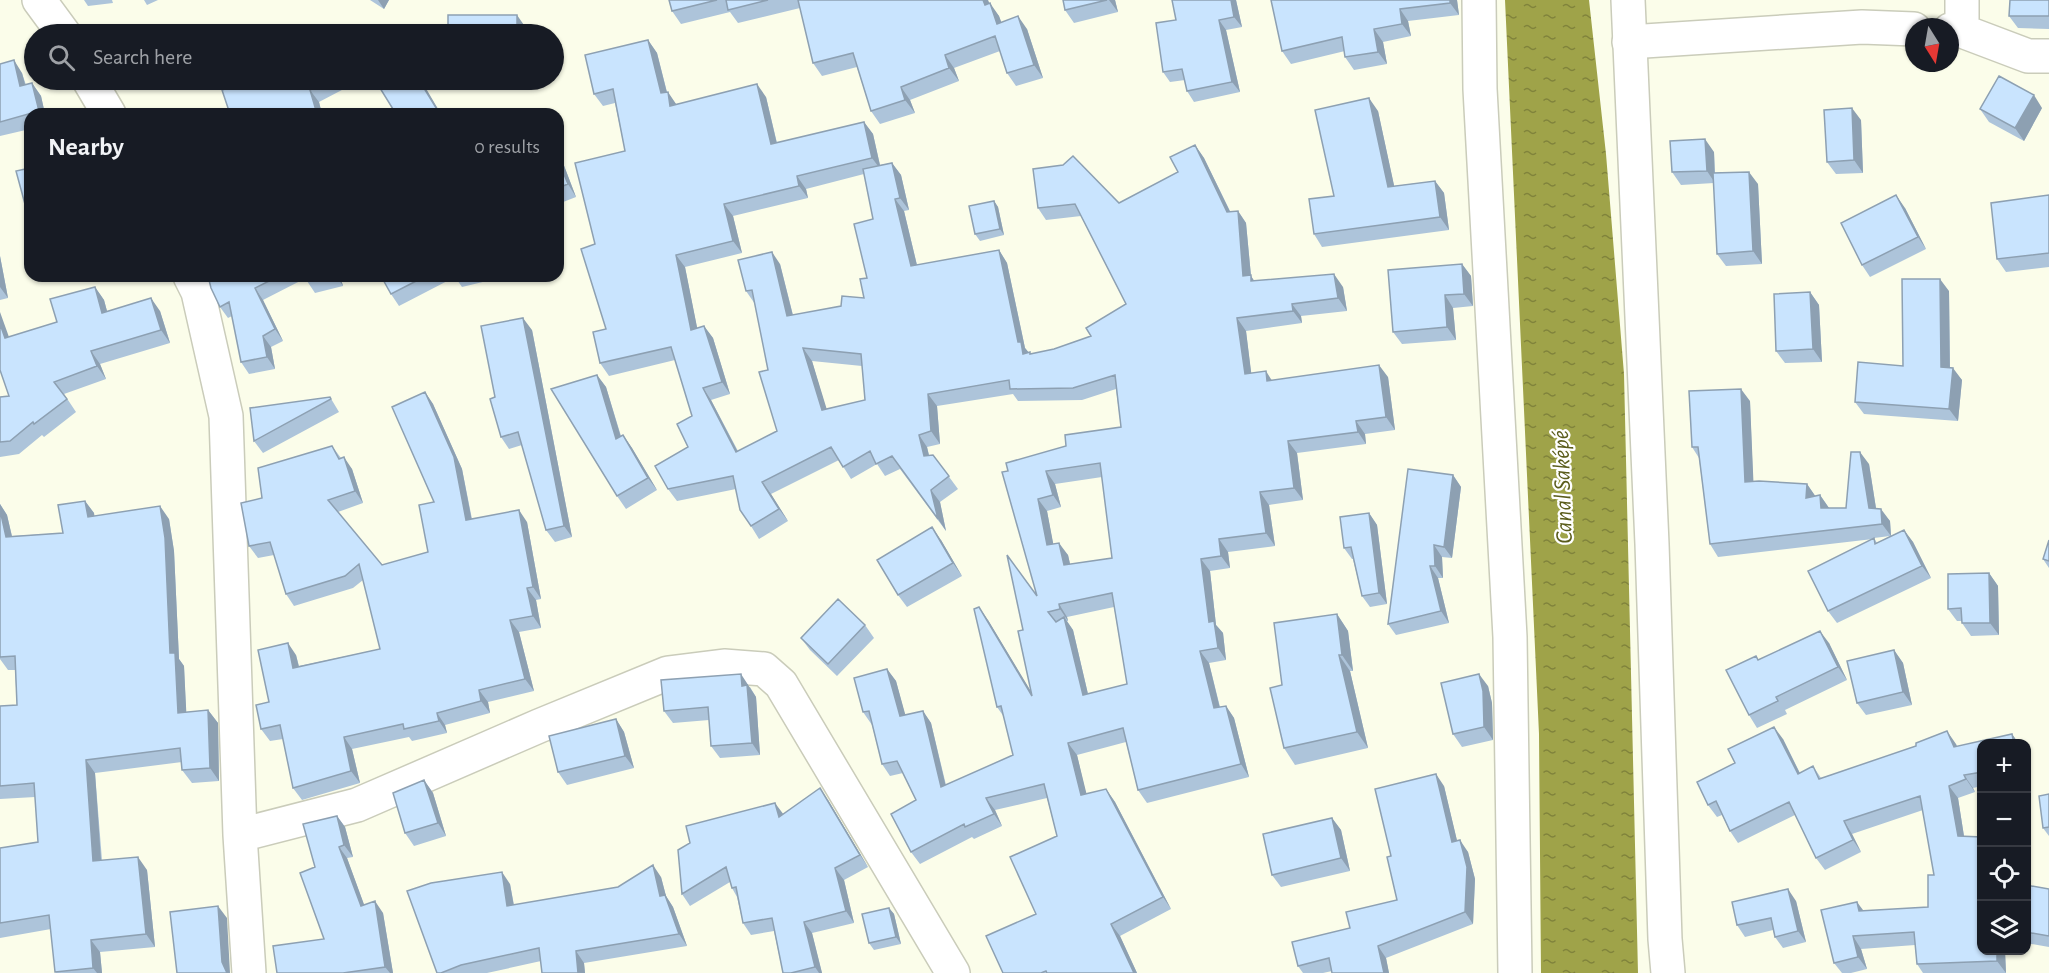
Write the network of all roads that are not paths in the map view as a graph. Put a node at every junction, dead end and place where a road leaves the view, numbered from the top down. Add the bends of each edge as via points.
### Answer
1 (39, 0) edge
2 (1479, 0) edge
3 (1628, 0) edge
4 (1959, 21) edge
5 (57, 24) edge
6 (1905, 29) edge
7 (1629, 42) junction
8 (2049, 56) edge
9 (95, 90) edge
10 (105, 108) edge
11 (193, 282) edge
12 (240, 836) junction
13 (249, 973) edge
14 (953, 973) edge
15 (1515, 973) edge
16 (1668, 973) edge

1 - 5 street
2 - 15 street via 1480,89 1510,637
3 - 7 street
4 - 8 street via 2028,56
6 - 7 street via 1862,27
7 - 16 street
9 - 10 street
11 - 12 street via 226,416
12 - 13 street
12 - 14 street via 357,805 669,673 724,666 764,669 781,684

